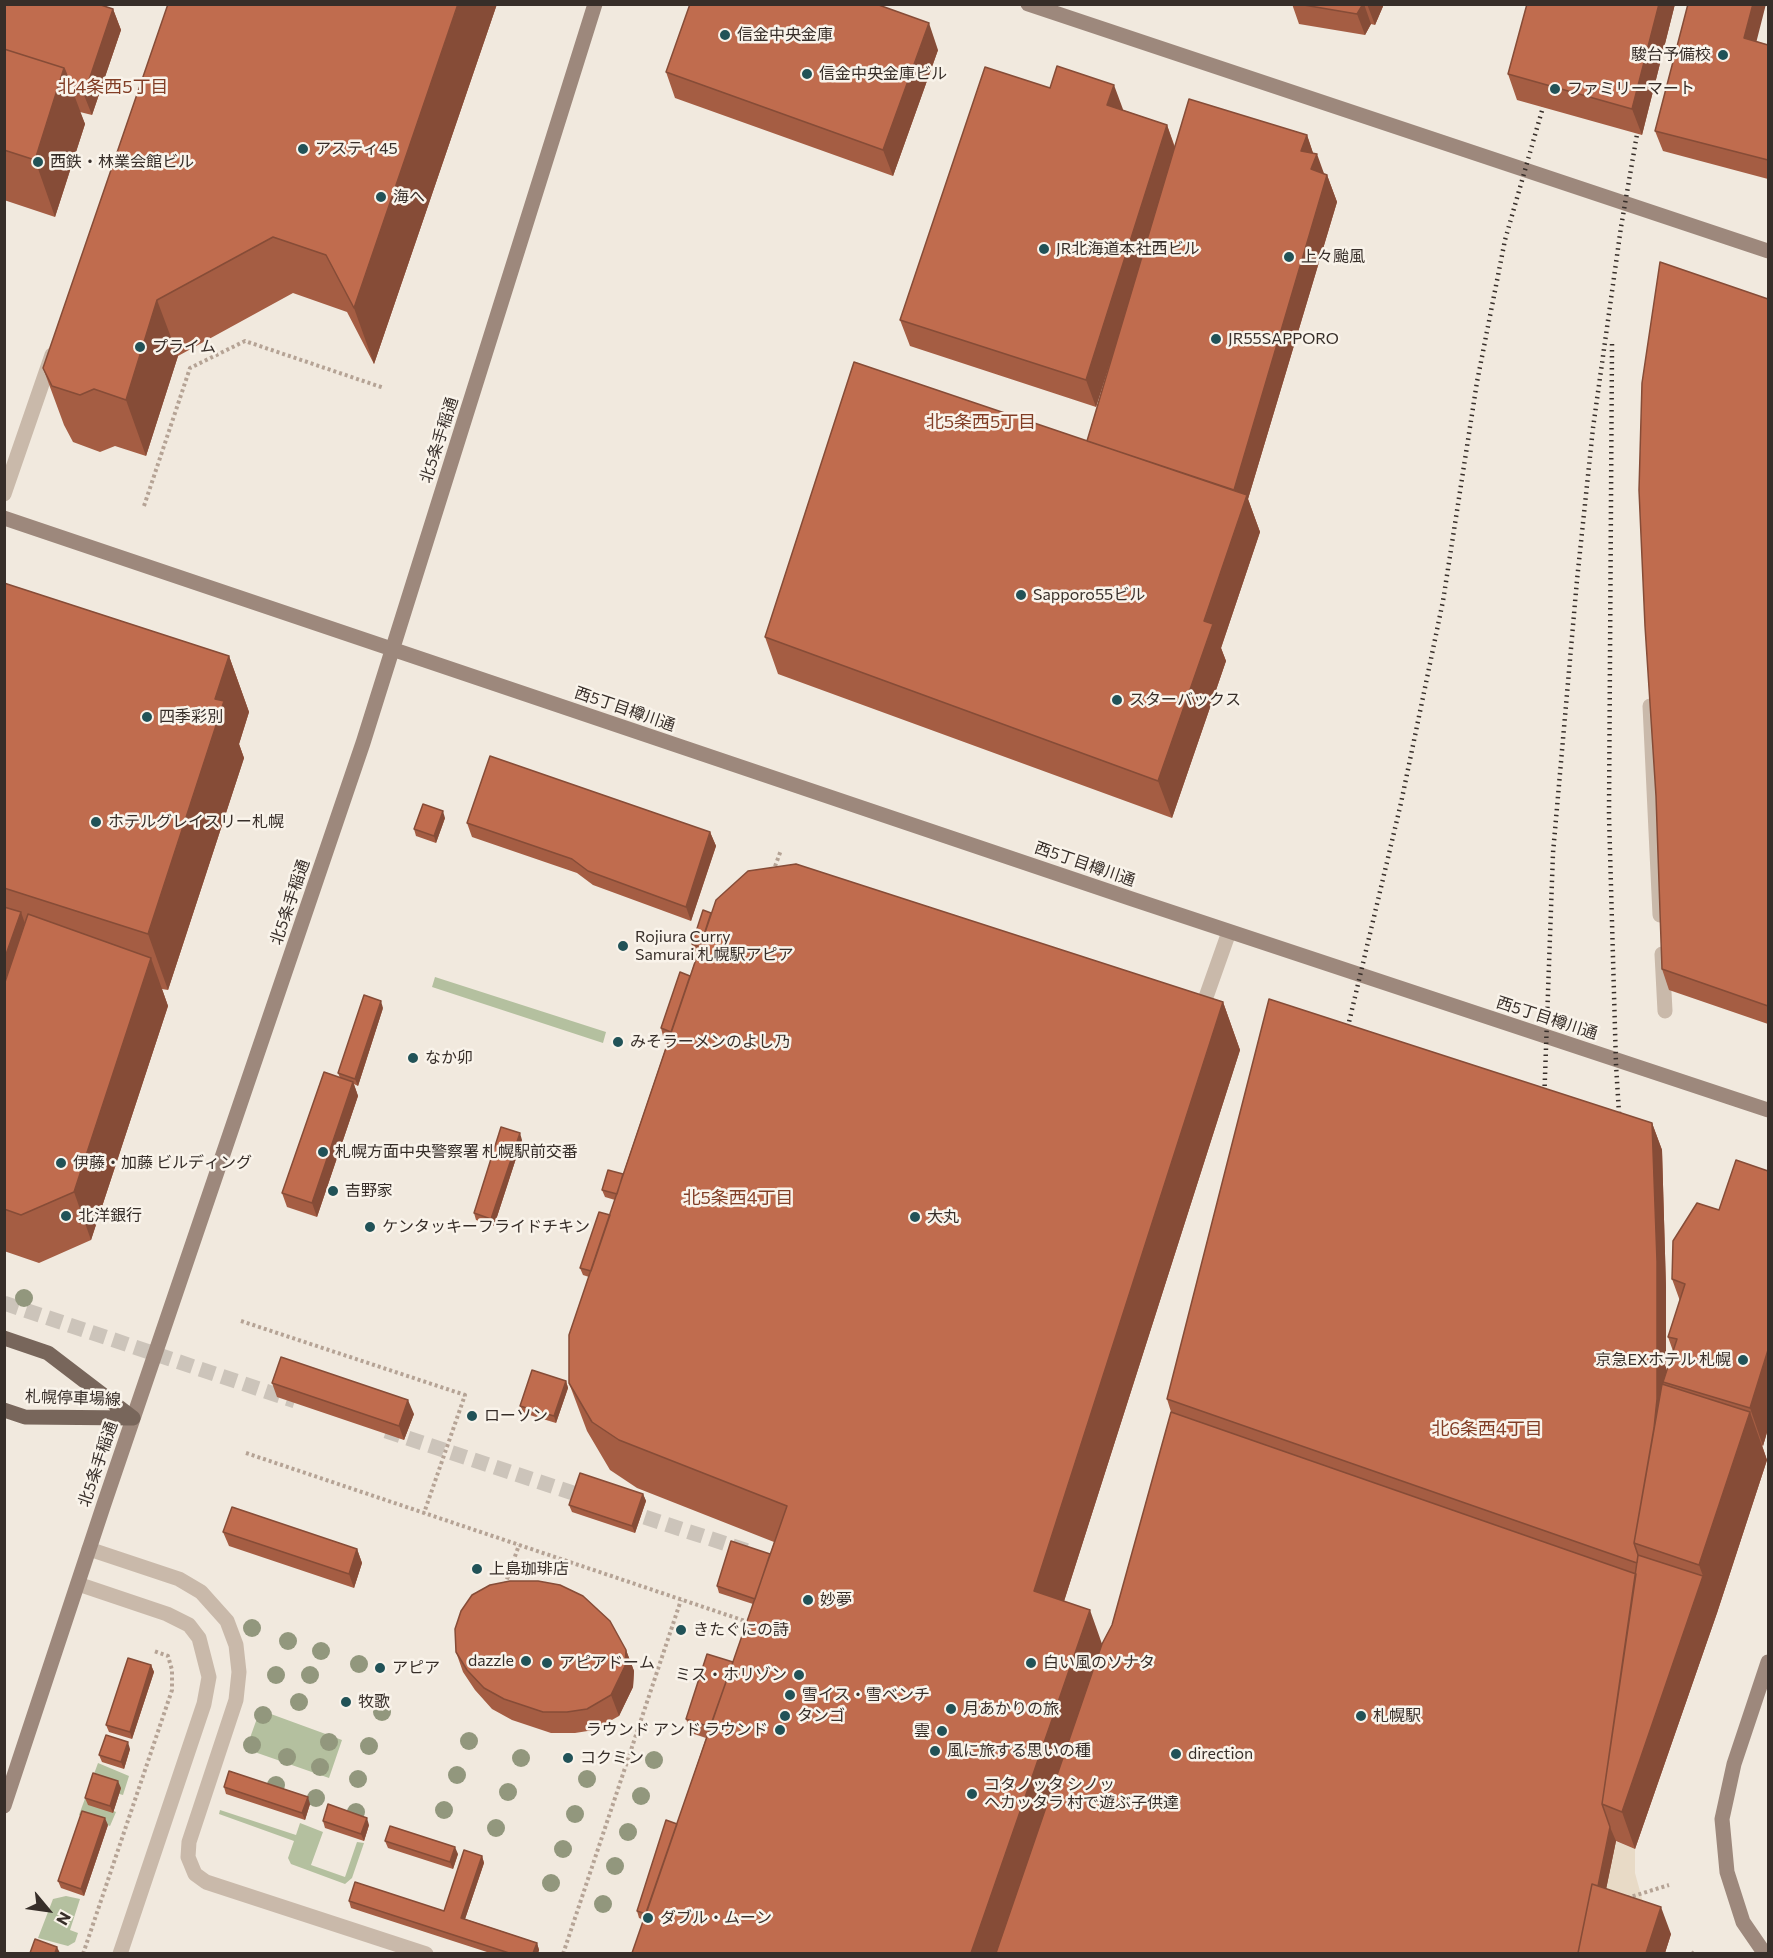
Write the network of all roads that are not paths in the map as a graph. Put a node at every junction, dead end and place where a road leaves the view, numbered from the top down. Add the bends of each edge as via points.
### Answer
1 (595, 4) edge
2 (1028, 4) edge
3 (1768, 251) edge
4 (57, 339) edge
5 (4, 494) edge
6 (4, 518) edge
7 (392, 651) junction
8 (1650, 687) edge
9 (1228, 932) junction
10 (1665, 1011) dead end
11 (1197, 1024) edge
12 (1768, 1110) edge
13 (4, 1338) edge
14 (4, 1410) edge
15 (133, 1418) junction
16 (89, 1549) junction
17 (78, 1584) junction
18 (1768, 1662) edge
19 (4, 1806) edge
20 (120, 1953) edge
21 (426, 1953) edge
22 (1765, 1953) edge

1 - 7 street, 北5条手稲通
2 - 3 street
4 - 5 street
6 - 7 street, 西5丁目樽川通
7 - 9 street, 西5丁目樽川通
7 - 15 street, 北5条手稲通
8 - 10 street
9 - 11 street
9 - 12 street, 西5丁目樽川通
13 - 15 main road, 札幌停車場線 via 48,1353
14 - 15 main road, 札幌停車場線 via 25,1417
15 - 16 street, 北5条手稲通
16 - 17 street, 北5条手稲通
16 - 21 street via 179,1579 201,1592 226,1622 236,1645 236,1700 189,1842 188,1857 195,1874 206,1882
17 - 19 street, 北5条手稲通
17 - 20 street via 189,1625 199,1638 209,1677 204,1704
18 - 22 street via 1734,1764 1722,1818 1727,1872 1743,1922

